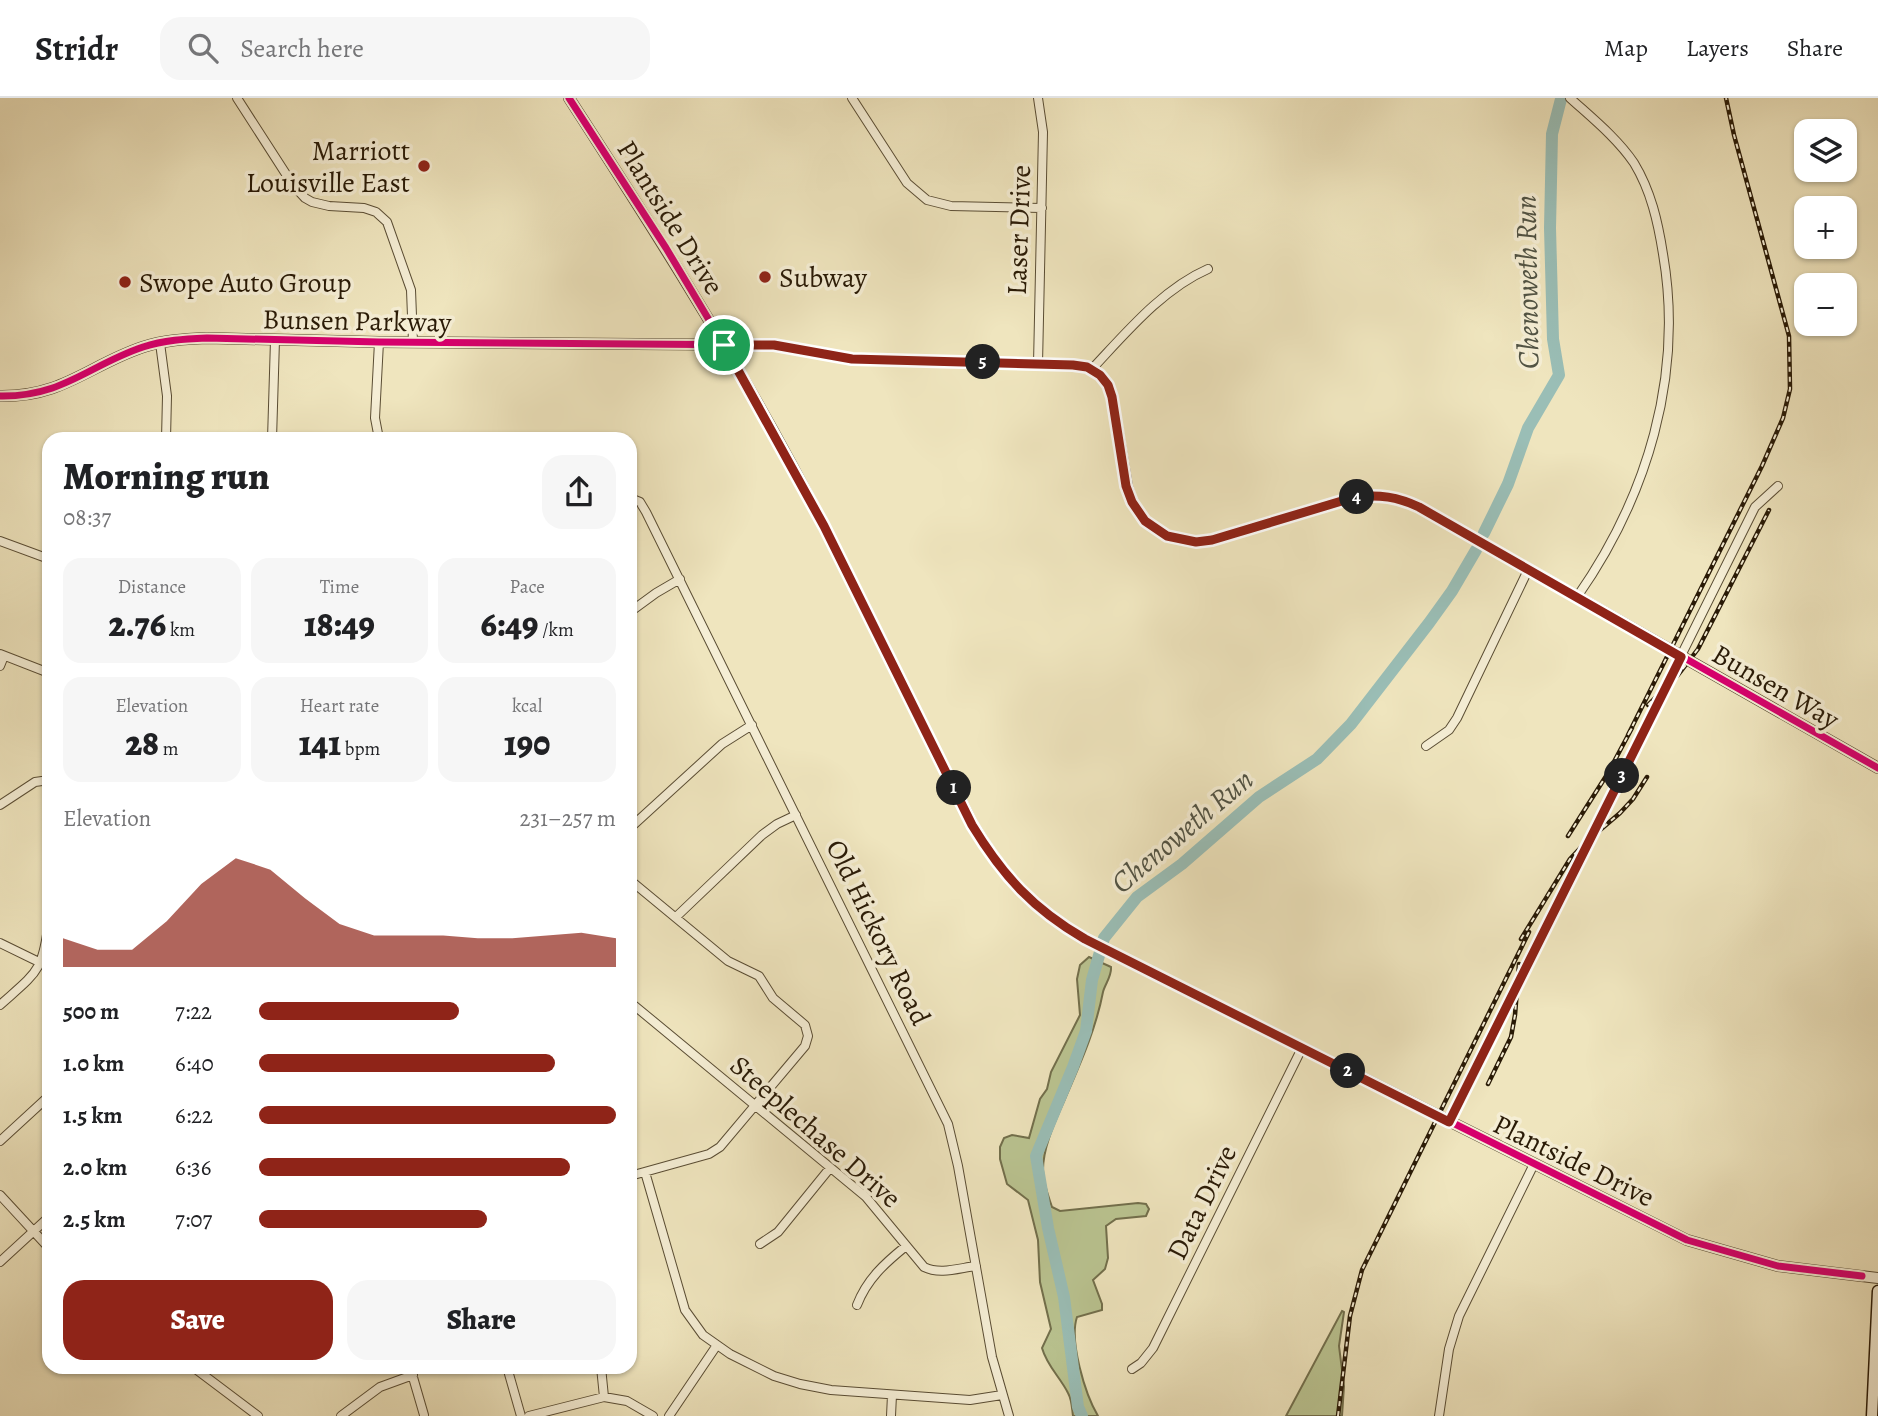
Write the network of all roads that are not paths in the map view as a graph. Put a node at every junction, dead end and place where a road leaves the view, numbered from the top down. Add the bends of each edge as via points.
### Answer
1 (237, 98) edge
2 (569, 98) edge
3 (852, 98) edge
4 (1038, 98) edge
5 (1570, 98) edge
6 (1042, 208) junction
7 (1208, 269) dead end
8 (275, 340) junction
9 (379, 342) junction
10 (413, 342) junction
11 (160, 343) junction
12 (724, 345) junction
13 (1038, 363) junction
14 (1091, 370) junction
15 (0, 396) edge
16 (166, 432) edge
17 (272, 432) edge
18 (378, 432) edge
19 (1778, 486) dead end
20 (637, 502) edge
21 (0, 541) edge
22 (42, 556) edge
23 (1528, 570) junction
24 (680, 579) junction
25 (1577, 597) junction
26 (637, 607) edge
27 (2, 655) edge
28 (1681, 657) junction
29 (0, 666) edge
30 (42, 670) edge
31 (752, 725) junction
32 (1426, 746) dead end
33 (1878, 768) edge
34 (42, 781) edge
35 (0, 805) edge
36 (796, 815) junction
37 (637, 822) edge
38 (637, 886) edge
39 (676, 917) junction
40 (0, 943) edge
41 (41, 963) joint
42 (0, 1005) edge
43 (637, 1008) edge
44 (1302, 1048) junction
45 (42, 1102) edge
46 (756, 1106) junction
47 (1449, 1122) junction
48 (0, 1141) edge
49 (1534, 1164) junction
50 (830, 1168) junction
51 (645, 1172) junction
52 (637, 1174) edge
53 (0, 1195) edge
54 (42, 1223) edge
55 (33, 1231) junction
56 (42, 1241) edge
57 (760, 1244) dead end
58 (906, 1246) junction
59 (0, 1262) edge
60 (975, 1266) junction
61 (1878, 1278) edge
62 (1878, 1291) edge
63 (858, 1305) dead end
64 (717, 1345) junction
65 (1132, 1369) dead end
66 (202, 1374) edge
67 (406, 1374) edge
68 (413, 1374) edge
69 (509, 1374) edge
70 (602, 1374) edge
71 (204, 1376) joint
72 (892, 1395) junction
73 (1002, 1395) junction
74 (604, 1397) junction
75 (424, 1415) edge
76 (258, 1416) edge
77 (341, 1416) edge
78 (521, 1416) edge
79 (528, 1416) edge
80 (653, 1416) edge
81 (669, 1416) edge
82 (891, 1416) edge
83 (1009, 1416) edge
84 (1439, 1416) edge
85 (1872, 1416) edge

1 - 10 street via 304,198 324,206 371,210 387,222 411,290
2 - 12 street, Plantside Drive
3 - 6 street via 907,183 927,200 951,206
4 - 6 street, Laser Drive via 1043,132
5 - 25 street via 1621,147 1646,186 1659,229 1670,324 1665,386 1644,471
6 - 13 street, Laser Drive
7 - 14 street via 1187,278
8 - 9 street, Bunsen Parkway
8 - 11 street, Bunsen Parkway via 207,338
8 - 17 street
9 - 10 street, Bunsen Parkway
9 - 18 street
10 - 12 street, Bunsen Parkway
11 - 15 street, Bunsen Parkway via 120,356 55,388
11 - 16 street
12 - 13 street via 774,345 852,359
12 - 44 street, Plantside Drive via 824,526 964,807 1007,877 1039,909 1085,939
13 - 14 street
14 - 23 street, Bunsen Way via 1108,385 1112,397 1132,502 1145,521 1165,535 1188,541 1212,540 1346,500 1379,495 1408,502
19 - 28 street via 1755,507
20 - 24 street, Old Hickory Road
21 - 22 street
23 - 25 street, Bunsen Way
23 - 32 street via 1457,718 1449,730
24 - 26 street
24 - 31 street, Old Hickory Road
25 - 28 street, Bunsen Way
27 - 29 street
27 - 30 street
28 - 33 street, Bunsen Way
28 - 47 street
31 - 36 street, Old Hickory Road
31 - 37 street via 722,744
34 - 35 street
36 - 39 street via 761,835
36 - 60 street, Old Hickory Road via 948,1125
38 - 39 street
39 - 46 street via 728,961 759,976 773,998 805,1025 805,1046
40 - 41 street
41 - 42 street
43 - 46 street, Steeplechase Drive
44 - 47 street, Plantside Drive
44 - 65 street, Data Drive via 1158,1339
45 - 48 street
46 - 50 street, Steeplechase Drive
46 - 51 street via 715,1151
47 - 49 street, Plantside Drive
49 - 61 street, Plantside Drive via 1687,1240 1791,1268
49 - 84 street via 1459,1316
50 - 57 street via 778,1232
50 - 58 street, Steeplechase Drive via 866,1197
51 - 52 street
51 - 64 street via 683,1305 694,1324
53 - 55 street
54 - 55 street
55 - 56 street
55 - 59 street
58 - 60 street, Steeplechase Drive via 932,1271
58 - 63 street via 866,1284
60 - 73 street, Old Hickory Road
62 - 85 main road
64 - 72 street via 753,1367 800,1384
64 - 81 street
66 - 71 street
67 - 77 street
68 - 75 street
69 - 78 street
70 - 74 street
71 - 76 street
72 - 73 street via 970,1400
72 - 82 street
73 - 83 street, Old Hickory Road
74 - 79 street
74 - 80 street via 627,1401

